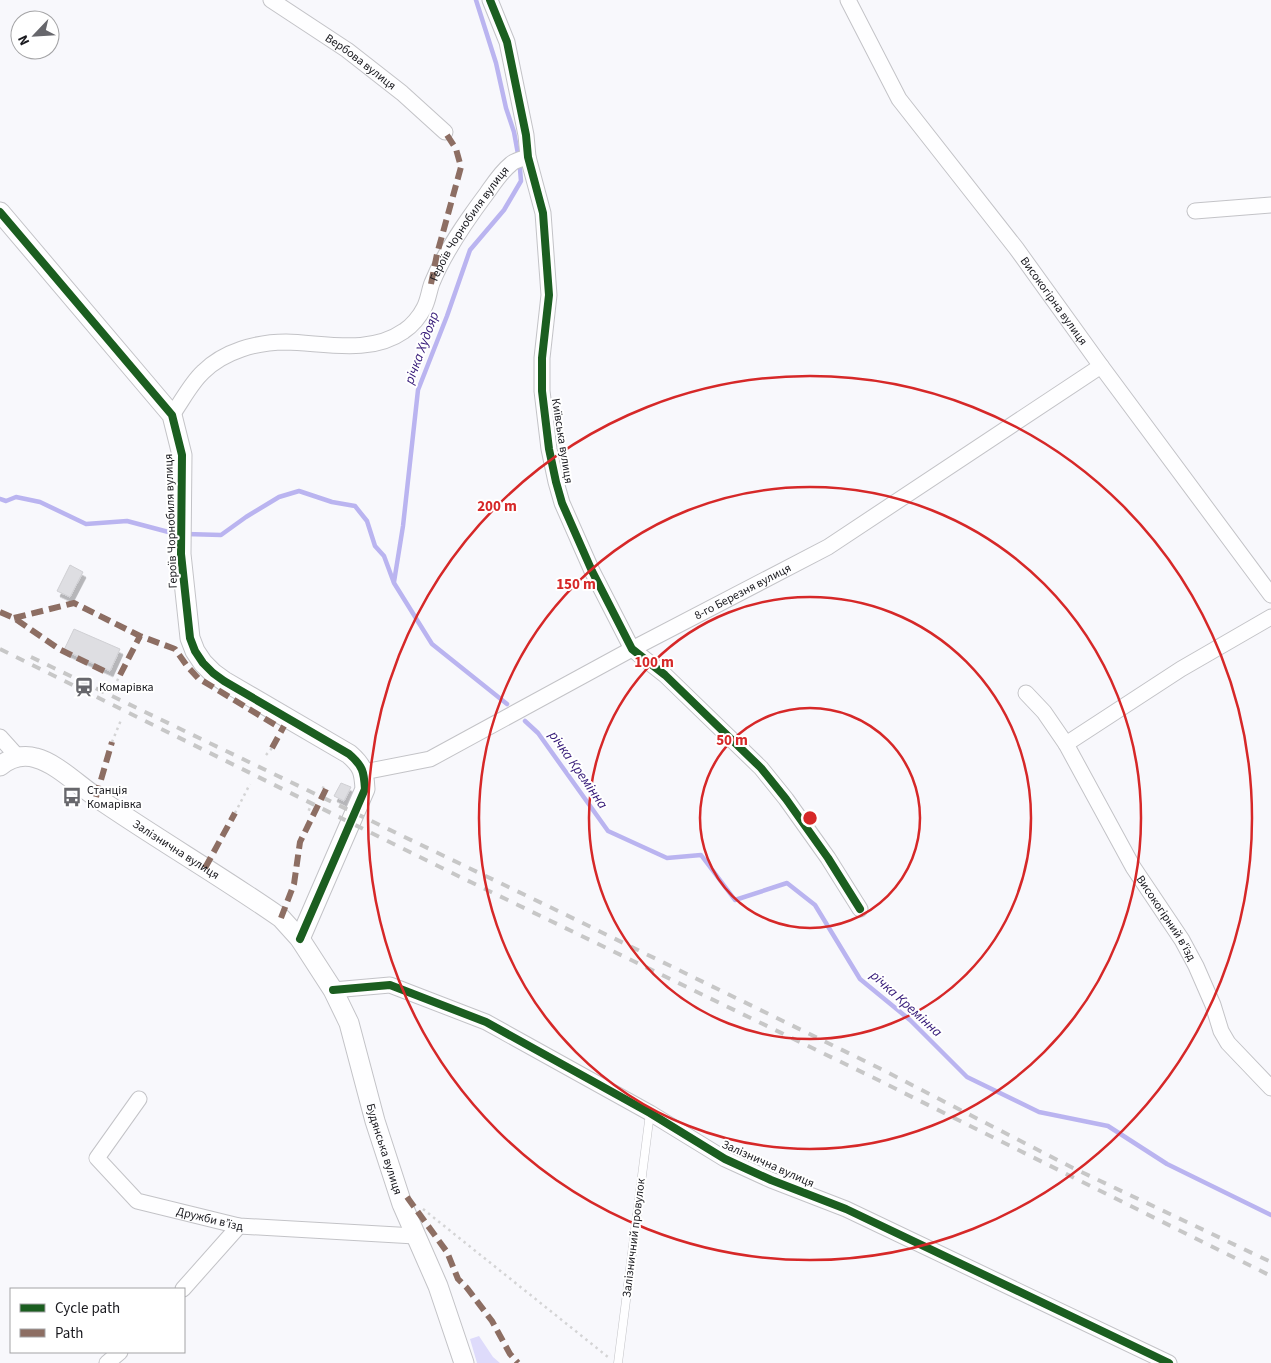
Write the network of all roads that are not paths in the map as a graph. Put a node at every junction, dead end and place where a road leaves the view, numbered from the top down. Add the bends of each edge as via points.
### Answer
1 (271, 0) edge
2 (490, 0) edge
3 (848, 0) edge
4 (445, 132) dead end
5 (528, 157) junction
6 (1271, 205) edge
7 (1196, 211) dead end
8 (0, 212) edge
9 (1101, 366) junction
10 (172, 415) junction
11 (1271, 595) edge
12 (1271, 617) edge
13 (632, 649) junction
14 (1026, 693) dead end
15 (0, 737) edge
16 (1066, 744) junction
17 (18, 757) junction
18 (0, 766) edge
19 (364, 772) junction
20 (860, 909) dead end
21 (300, 939) junction
22 (333, 990) junction
23 (1271, 1088) edge
24 (139, 1099) dead end
25 (650, 1113) junction
26 (239, 1226) junction
27 (415, 1236) junction
28 (185, 1288) edge
29 (464, 1363) edge
30 (618, 1363) edge
31 (1169, 1363) edge

1 - 4 street, Вербова вулиця via 347,50
2 - 5 street, Київська вулиця via 507,42
3 - 9 street, Високогірна вулиця via 899,99 1016,248
5 - 10 street, Героїв Чорнобиля вулиця via 512,162 468,219 444,257 431,284 425,308 404,331 371,344 257,344 223,357 202,372
5 - 13 street, Київська вулиця via 543,212 547,251 549,295 542,391 549,449 562,503
6 - 7 street
8 - 10 street, Героїв Чорнобиля вулиця
9 - 11 street, Високогірна вулиця
9 - 13 street, 8-го Березня вулиця via 828,547
10 - 19 street, Героїв Чорнобиля вулиця via 182,455 181,554 190,638 195,651 224,682 349,754
12 - 16 street via 1181,669
13 - 19 street, 8-го Березня вулиця via 430,759
13 - 20 street, Київська вулиця via 664,675 761,768 807,828
14 - 16 street, Високогірний в'їзд
15 - 17 street
16 - 23 street, Високогірний в'їзд via 1133,866 1182,940 1228,1043
17 - 18 street
17 - 21 street, Залізнична вулиця via 34,757 50,765 282,918
19 - 21 street via 365,789
21 - 22 street, Будянська вулиця
22 - 25 street, Залізнична вулиця via 390,985 478,1019
22 - 27 street, Будянська вулиця via 349,1023 375,1121
24 - 26 street, Дружби в’їзд via 97,1158 136,1201
25 - 30 lane, Залізничний провулок
25 - 31 street, Залізнична вулиця via 725,1159 846,1209
26 - 27 street, Дружби в’їзд
26 - 28 street
27 - 29 street, Будянська вулиця via 438,1286

